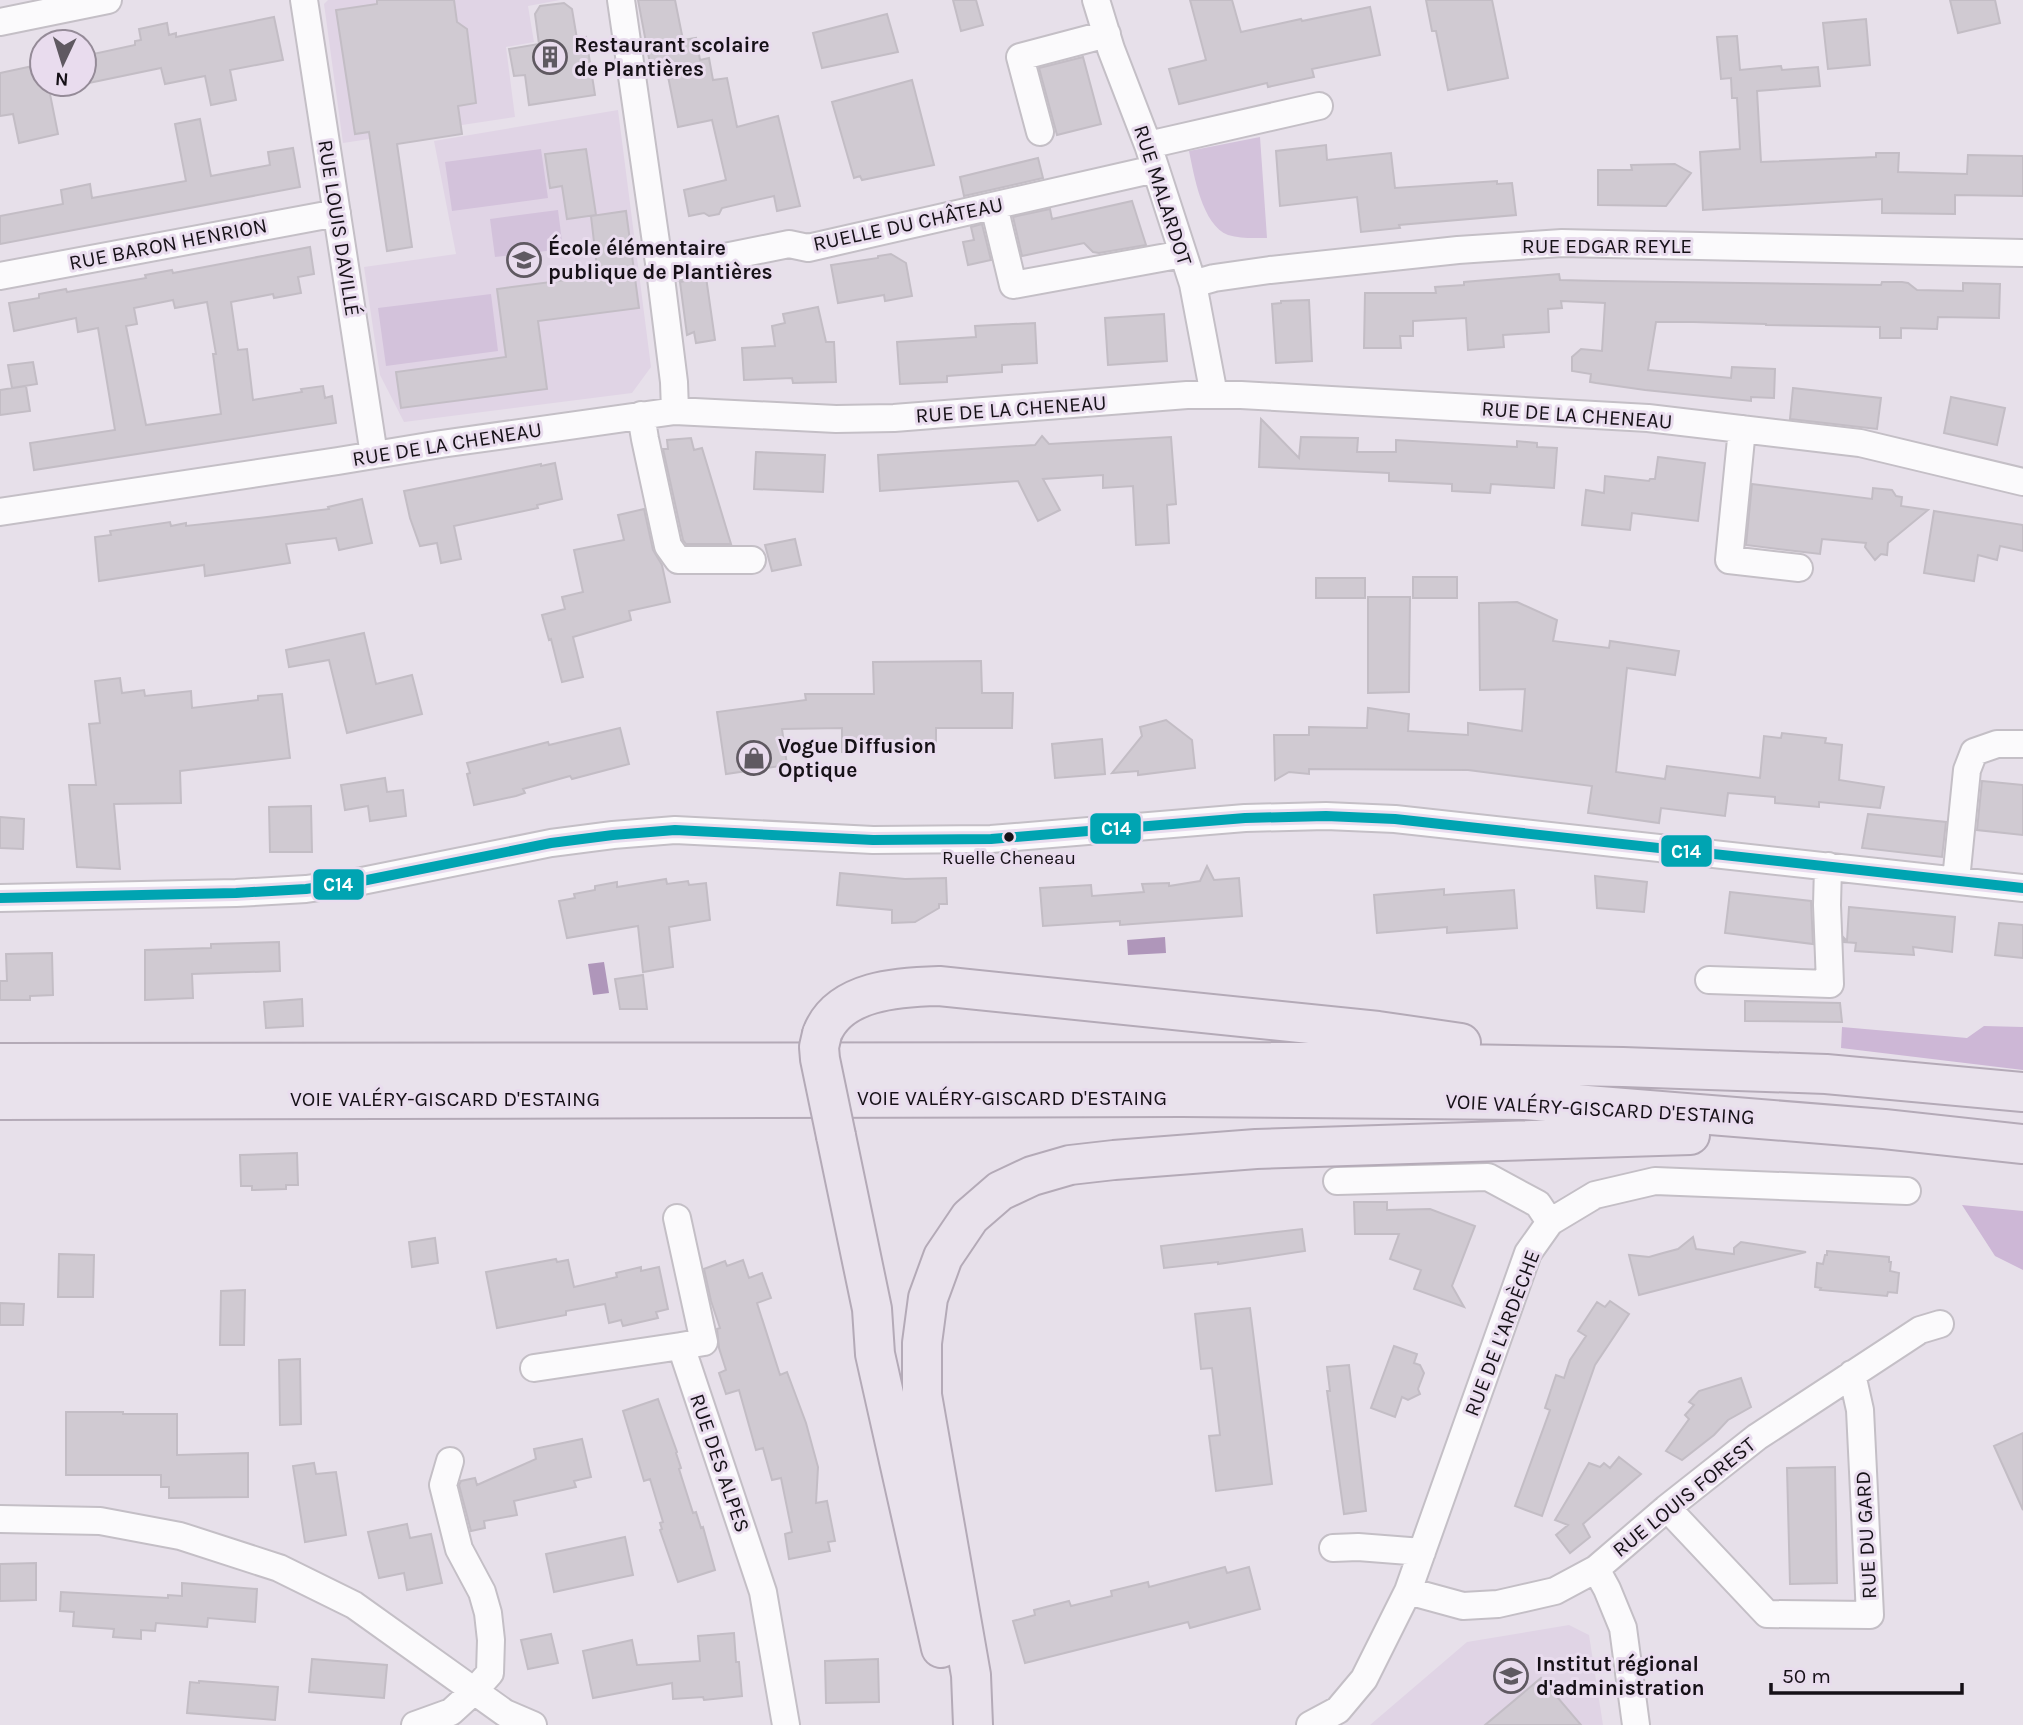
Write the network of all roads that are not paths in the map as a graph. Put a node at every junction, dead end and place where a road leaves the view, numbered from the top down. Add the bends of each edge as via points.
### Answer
1 (108, 0) edge
2 (304, 0) edge
3 (621, 0) edge
4 (1096, 0) edge
5 (0, 22) edge
6 (1107, 34) junction
7 (1319, 106) dead end
8 (1040, 132) dead end
9 (1151, 157) junction
10 (994, 206) junction
11 (337, 213) junction
12 (2023, 253) edge
13 (1183, 254) junction
14 (660, 270) junction
15 (0, 276) edge
16 (1193, 284) junction
17 (1214, 395) junction
18 (675, 411) junction
19 (641, 415) junction
20 (1742, 429) junction
21 (374, 456) junction
22 (2023, 482) edge
23 (0, 512) edge
24 (752, 560) dead end
25 (1799, 568) dead end
26 (2023, 744) edge
27 (1828, 866) junction
28 (1956, 880) junction
29 (2023, 888) edge
30 (0, 898) edge
31 (1709, 980) dead end
32 (0, 1063) edge
33 (1623, 1067) junction
34 (2023, 1092) edge
35 (0, 1100) edge
36 (1884, 1129) junction
37 (2023, 1144) edge
38 (1338, 1181) dead end
39 (1907, 1191) dead end
40 (677, 1218) dead end
41 (1550, 1222) junction
42 (1940, 1324) dead end
43 (681, 1346) junction
44 (534, 1368) dead end
45 (1852, 1374) junction
46 (450, 1461) dead end
47 (1667, 1508) junction
48 (0, 1519) edge
49 (1333, 1548) dead end
50 (1422, 1552) junction
51 (1596, 1569) junction
52 (1408, 1591) junction
53 (474, 1691) junction
54 (415, 1725) edge
55 (533, 1725) edge
56 (786, 1725) edge
57 (967, 1725) edge
58 (972, 1725) edge
59 (1310, 1725) edge
60 (1636, 1725) edge

1 - 5 street
2 - 11 street, RUE LOUIS DAVILLÉ
3 - 14 street
4 - 6 street, RUE MALARDOT
6 - 8 street via 1020,57
6 - 9 street, RUE MALARDOT
7 - 9 street, RUELLE DU CHÂTEAU
9 - 10 street, RUELLE DU CHÂTEAU
9 - 13 street, RUE MALARDOT
10 - 13 street via 1013,285
10 - 14 street, RUELLE DU CHÂTEAU via 808,248 789,244
11 - 15 street, RUE BARON HENRION
11 - 21 street, RUE LOUIS DAVILLÉ
12 - 16 street, RUE EDGAR REYLE via 1562,243 1270,270
13 - 16 street, RUE MALARDOT
14 - 18 street
16 - 17 street, RUE MALARDOT
17 - 18 street, RUE DE LA CHENEAU via 894,418
17 - 20 street, RUE DE LA CHENEAU via 1621,416
18 - 19 street, RUE DE LA CHENEAU
19 - 21 street, RUE DE LA CHENEAU
19 - 24 street via 668,546 677,560
20 - 22 street, RUE DE LA CHENEAU via 1860,443
20 - 25 street via 1729,560
21 - 23 street, RUE DE LA CHENEAU
26 - 28 street via 1997,744 1974,752 1967,770
27 - 28 street
27 - 30 street via 1395,820 1245,818 991,839 873,840 675,830 551,843 306,889
27 - 31 street via 1830,984
28 - 29 street
32 - 33 highway, VOIE VALÉRY-GISCARD D'ESTAING via 1354,1062
33 - 34 highway, VOIE VALÉRY-GISCARD D'ESTAING via 1826,1074
33 - 57 highway, bridge via 1378,1031 939,986 898,988 866,996 827,1021 820,1059 872,1309 875,1354 948,1680
35 - 36 highway, VOIE VALÉRY-GISCARD D'ESTAING via 1525,1100
36 - 37 highway, VOIE VALÉRY-GISCARD D'ESTAING
36 - 58 highway via 1243,1150 1070,1165 1000,1191 970,1217 943,1257 928,1298 922,1343 922,1395 971,1675
38 - 41 street via 1488,1177 1538,1204
39 - 41 street, RUE DE L'ARDÈCHE via 1655,1181 1595,1195
40 - 43 street via 704,1342
41 - 50 street, RUE DE L'ARDÈCHE via 1528,1253
42 - 45 street, RUE LOUIS FOREST via 1920,1330
43 - 44 street
43 - 56 street, RUE DES ALPES via 763,1592
45 - 47 street, RUE LOUIS FOREST via 1756,1437
45 - 47 street, RUE DU GARD via 1860,1410 1870,1615 1767,1614
46 - 53 street via 443,1485 458,1549 482,1592 491,1640 490,1673
47 - 51 street, RUE LOUIS FOREST
48 - 53 street via 100,1521 180,1536 278,1569 354,1605
49 - 50 street
50 - 52 street, RUE DE L'ARDÈCHE
51 - 52 street, RUE LOUIS FOREST via 1555,1591 1498,1604 1463,1606
51 - 60 street via 1623,1628
52 - 59 street, RUE DE L'ARDÈCHE via 1364,1679 1338,1710
53 - 54 street via 451,1712
53 - 55 street via 505,1713

